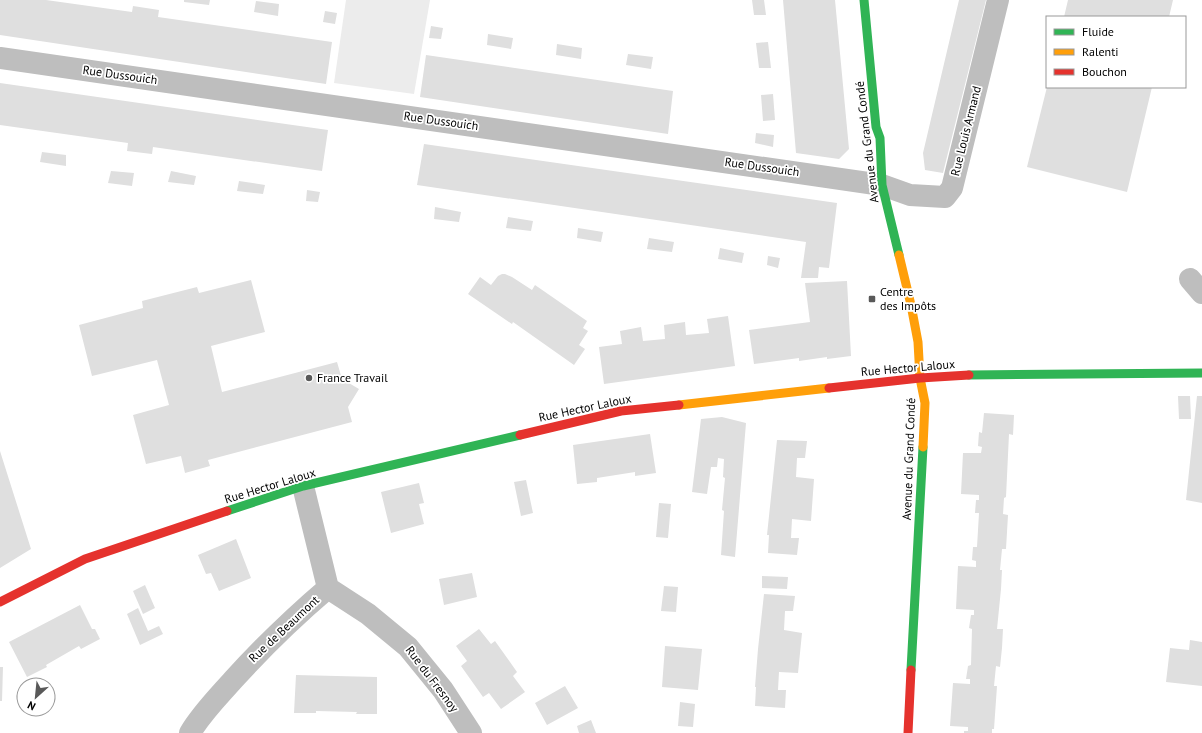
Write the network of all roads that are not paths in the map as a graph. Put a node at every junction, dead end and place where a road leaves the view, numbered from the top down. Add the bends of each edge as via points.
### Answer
1 (864, 0) edge
2 (998, 0) edge
3 (0, 58) edge
4 (882, 185) junction
5 (1202, 373) edge
6 (920, 378) junction
7 (303, 486) junction
8 (328, 588) junction
9 (0, 602) edge
10 (190, 733) edge
11 (471, 733) edge
12 (908, 733) edge

1 - 4 street, Avenue du Grand Condé via 876,127 880,138
2 - 4 street, Rue Louis Armand via 952,188 944,197 910,195
3 - 4 street, Rue Dussouich
4 - 6 street, Avenue du Grand Condé via 911,305 918,342
5 - 6 street, Rue Hector Laloux
6 - 7 street, Rue Hector Laloux via 621,411
6 - 12 street, Avenue du Grand Condé via 925,403
7 - 8 street, Rue de Beaumont
7 - 9 street, Rue Hector Laloux via 85,559
8 - 10 street, Rue de Beaumont via 260,650
8 - 11 street, Rue du Fresnoy via 368,614 408,646 443,690

